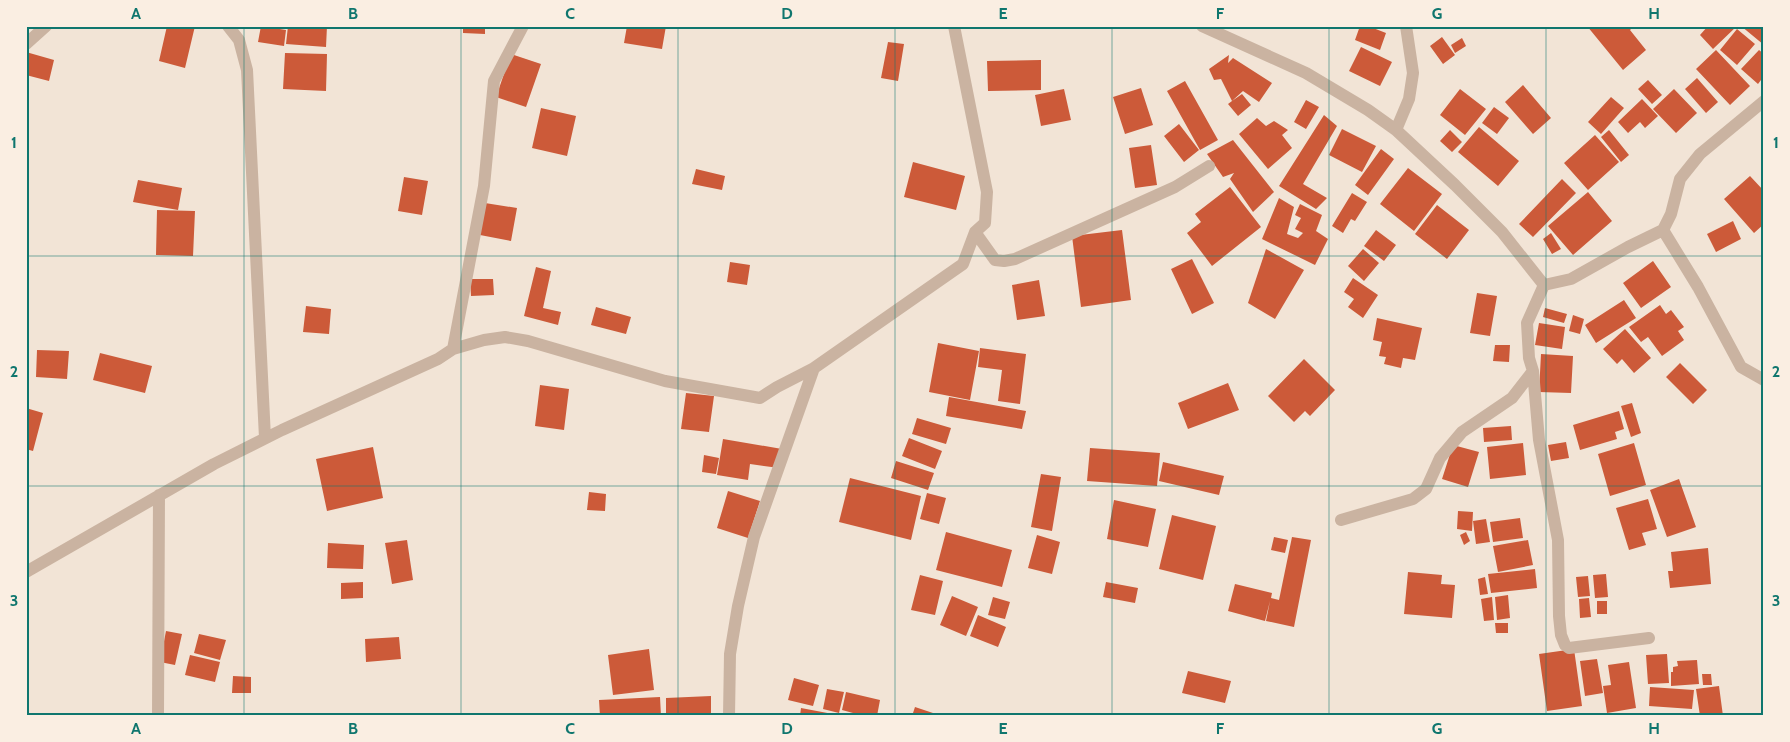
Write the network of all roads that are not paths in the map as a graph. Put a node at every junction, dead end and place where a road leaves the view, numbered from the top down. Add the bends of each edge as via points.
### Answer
1 (46, 26) edge
2 (228, 26) edge
3 (523, 26) edge
4 (954, 26) edge
5 (1202, 26) edge
6 (1406, 26) edge
7 (26, 44) edge
8 (1764, 101) edge
9 (1396, 130) junction
10 (1209, 166) dead end
11 (1663, 230) junction
12 (975, 232) junction
13 (1544, 285) junction
14 (452, 349) junction
15 (814, 368) junction
16 (1533, 371) junction
17 (1764, 380) edge
18 (265, 438) junction
19 (159, 495) junction
20 (1341, 520) dead end
21 (26, 572) edge
22 (1649, 638) dead end
23 (158, 716) edge
24 (729, 716) edge

1 - 7 street
2 - 18 street via 239,40 247,70
3 - 14 street via 494,81 484,186
4 - 12 street via 987,192 985,223
5 - 9 street via 1306,73
6 - 9 street via 1413,73 1409,99
8 - 11 street via 1700,154 1680,180
9 - 13 street via 1502,232
10 - 12 street via 1175,187 1014,259 995,260
11 - 13 street via 1571,279
11 - 17 street via 1741,367
12 - 15 street via 963,264
13 - 16 street via 1528,323 1529,358
14 - 15 street via 505,337 665,381 760,398
14 - 18 street via 438,359
15 - 24 street via 754,537 730,654
16 - 20 street via 1512,398 1462,432 1440,458 1426,489 1413,499
16 - 22 street via 1539,440 1558,540 1559,616 1563,641 1569,648
18 - 19 street
19 - 21 street
19 - 23 street

